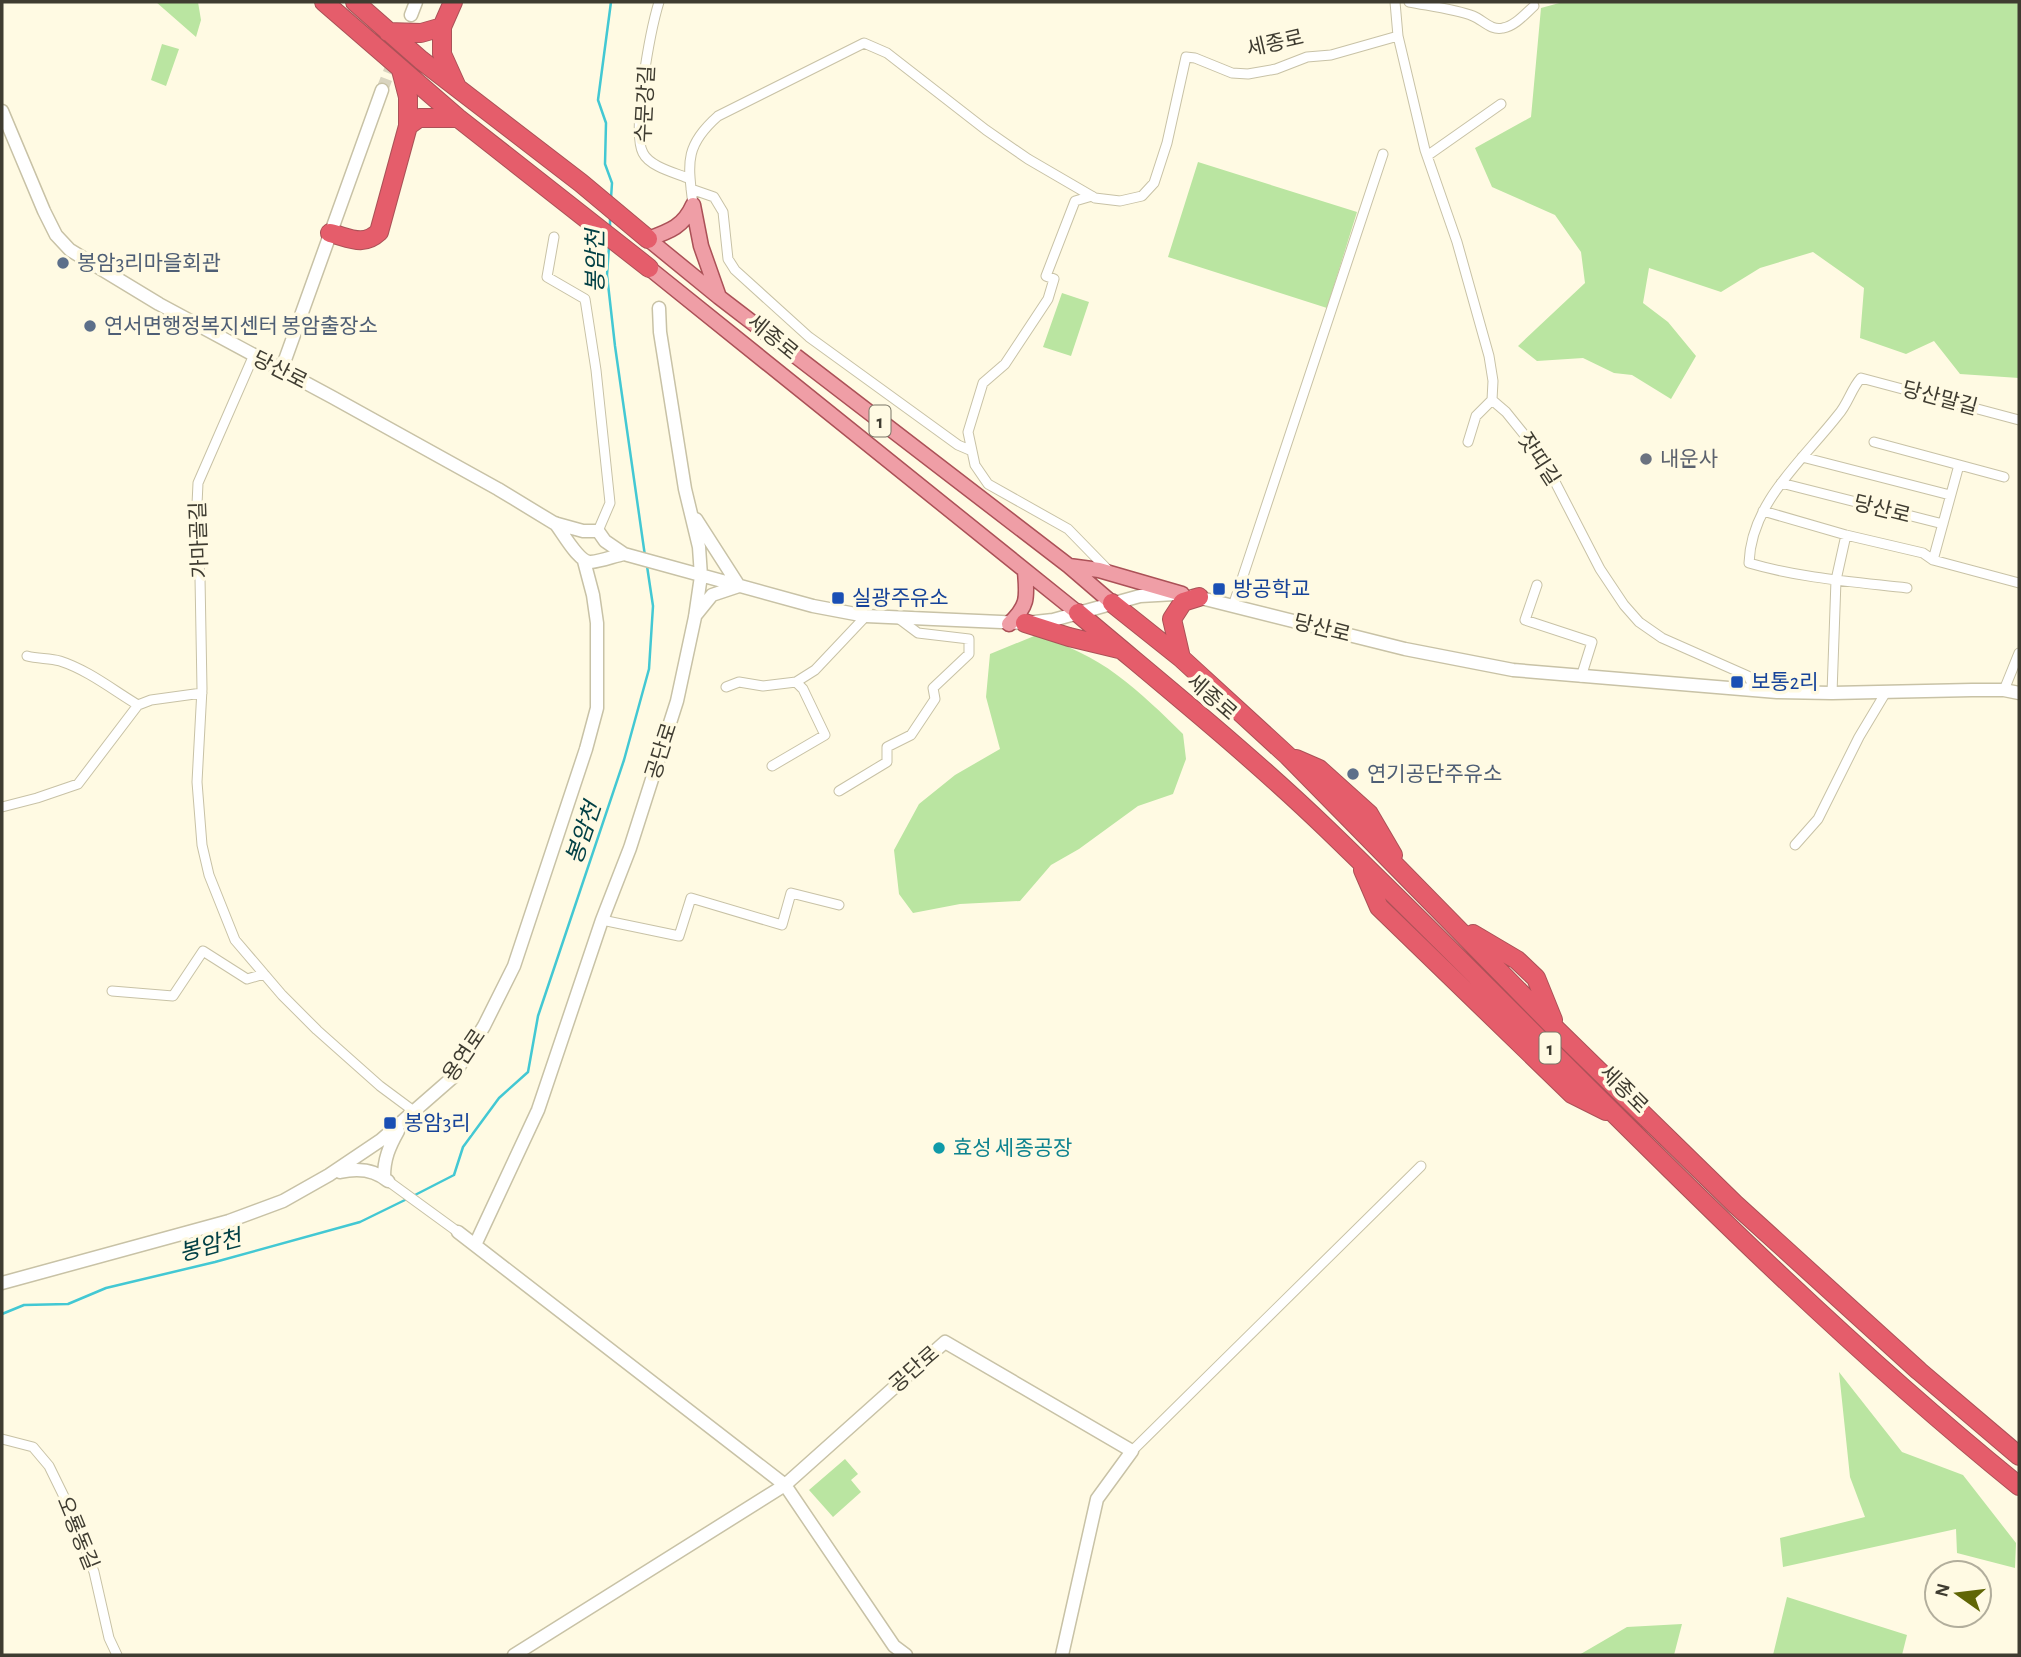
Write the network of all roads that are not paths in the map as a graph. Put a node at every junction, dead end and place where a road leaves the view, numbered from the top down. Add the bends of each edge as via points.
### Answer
1 (324, 2) edge
2 (355, 2) edge
3 (416, 2) edge
4 (453, 2) edge
5 (659, 2) edge
6 (1395, 2) edge
7 (1409, 2) edge
8 (1534, 6) dead end
9 (411, 15) dead end
10 (442, 27) junction
11 (388, 32) junction
12 (1398, 36) junction
13 (401, 70) junction
14 (457, 88) junction
15 (382, 90) tunnel mouth
16 (1501, 104) dead end
17 (2, 111) edge
18 (458, 118) junction
19 (408, 126) junction
20 (1382, 154) dead end
21 (1426, 156) junction
22 (690, 184) junction
23 (1092, 196) junction
24 (693, 205) junction
25 (330, 233) junction
26 (554, 237) dead end
27 (649, 239) junction
28 (649, 268) joint
29 (719, 297) junction
30 (659, 308) dead end
31 (253, 357) junction
32 (281, 371) junction
33 (1492, 400) junction
34 (2019, 420) edge
35 (1468, 442) dead end
36 (1874, 442) dead end
37 (972, 451) junction
38 (1802, 457) junction
39 (1959, 465) junction
40 (2004, 477) dead end
41 (1781, 483) junction
42 (1950, 495) junction
43 (1763, 511) junction
44 (692, 513) junction
45 (554, 523) junction
46 (1942, 524) junction
47 (583, 531) junction
48 (1846, 534) junction
49 (601, 536) junction
50 (574, 547) junction
51 (624, 554) junction
52 (598, 560) junction
53 (1933, 560) junction
54 (584, 561) junction
55 (1069, 566) junction
56 (1025, 571) junction
57 (696, 575) junction
58 (1113, 575) junction
59 (1836, 580) junction
60 (2019, 583) edge
61 (1537, 585) dead end
62 (739, 586) junction
63 (1907, 588) dead end
64 (593, 595) junction
65 (1190, 596) junction
66 (1112, 603) junction
67 (1233, 606) junction
68 (1078, 613) junction
69 (866, 616) junction
70 (695, 617) junction
71 (897, 617) junction
72 (1017, 623) junction
73 (1122, 650) junction
74 (2019, 653) edge
75 (27, 656) dead end
76 (1181, 658) junction
77 (1581, 677) junction
78 (796, 682) junction
79 (726, 687) dead end
80 (2004, 690) junction
81 (1756, 691) junction
82 (1886, 692) junction
83 (202, 693) junction
84 (1832, 693) junction
85 (2019, 693) edge
86 (138, 705) junction
87 (772, 766) dead end
88 (839, 791) dead end
89 (2, 807) edge
90 (1795, 845) dead end
91 (839, 905) dead end
92 (602, 920) junction
93 (264, 974) junction
94 (112, 991) dead end
95 (415, 1112) junction
96 (404, 1122) junction
97 (1421, 1166) dead end
98 (329, 1175) junction
99 (386, 1179) junction
100 (458, 1232) joint
101 (475, 1245) junction
102 (2, 1283) edge
103 (2, 1440) edge
104 (1132, 1451) junction
105 (2019, 1455) edge
106 (785, 1485) junction
107 (2019, 1486) edge
108 (117, 1655) edge
109 (514, 1655) edge
110 (906, 1655) edge
111 (1062, 1655) edge

1 - 13 highway, 세종로 / 1
2 - 11 highway, 세종로 / 1
3 - 9 street
4 - 10 highway
5 - 22 street, 수문강길 via 642,90 642,152
6 - 12 street
7 - 8 street via 1467,13 1500,29
10 - 11 highway via 421,33
10 - 14 highway via 442,54
11 - 14 highway, 세종로 / 1
12 - 21 street
12 - 23 street, 세종로 via 1248,74 1186,57 1154,183 1142,196 1120,201
13 - 18 highway, 세종로 / 1
13 - 19 highway via 408,97
14 - 27 highway, 세종로 / 1
15 - 25 street
16 - 21 street
17 - 31 street, 당산로 via 44,211 70,250
18 - 19 highway via 419,118
18 - 28 highway, 세종로 / 1
19 - 25 highway via 379,232 371,240 361,241
20 - 67 street
21 - 33 street via 1457,242 1489,356
22 - 23 street, 세종로 via 695,139 718,116 864,43 887,53 1028,159
22 - 24 street, 세종로
22 - 37 street via 714,197 723,212 728,259 735,270 808,337
23 - 37 street via 1074,201 1046,276 1054,279 1048,299 1005,364 983,383 968,432
24 - 27 main road via 680,225
24 - 29 main road
25 - 32 street
26 - 49 street via 547,277 585,299 593,347 610,503
27 - 29 main road, 세종로 / 1
28 - 56 main road, 세종로 / 1
29 - 55 main road, 세종로 / 1
30 - 44 street, 공단로
31 - 32 street, 당산로
31 - 83 street, 가마골길 via 198,483 195,526
32 - 45 street, 당산로
33 - 35 street via 1476,416
33 - 81 street, 잣띠길 via 1531,443 1624,606 1662,638 1748,676
34 - 38 street, 당산말길 via 1861,378 1841,413
36 - 39 street
37 - 58 street via 975,466 988,484 1068,529
38 - 41 street
38 - 42 street, 당산로
39 - 40 street
39 - 42 street
41 - 43 street
41 - 46 street, 당산로
42 - 46 street
43 - 48 street, 당산로
43 - 59 street via 1749,563
44 - 57 street, 공단로 via 699,547
44 - 62 street
45 - 47 street
45 - 50 street
46 - 53 street
47 - 49 street
47 - 50 street via 575,538
48 - 53 street, 당산로 via 1923,553
48 - 59 street, 당산로
49 - 51 street
49 - 52 street via 605,551
50 - 54 street
51 - 52 street
51 - 57 street, 당산로
52 - 54 street
52 - 64 street
53 - 60 street
54 - 64 street
55 - 58 main road
55 - 66 main road, 세종로 / 1
56 - 68 main road, 세종로 / 1
56 - 72 main road via 1026,603
57 - 62 street, 당산로
57 - 70 street, 공단로
58 - 65 main road
59 - 63 street
59 - 84 street, 당산로
61 - 77 street via 1525,620 1592,642
62 - 69 street, 당산로
62 - 70 street via 712,594
64 - 95 street, 용연로 via 597,708 514,966 452,1077
65 - 66 street, 당산로 via 1140,596
65 - 67 street, 당산로
65 - 76 highway via 1172,619
66 - 68 street, 당산로
66 - 76 highway, 세종로 / 1
67 - 77 street, 당산로 via 1459,661
68 - 72 street, 당산로
68 - 73 highway, 세종로 / 1
69 - 71 street, 당산로
69 - 78 street via 814,670
70 - 92 street, 공단로 via 677,701
71 - 72 street, 당산로
71 - 88 street, 당산로 via 918,633 969,639 969,654 933,688 935,699 911,736 887,747 887,762
72 - 73 highway
73 - 107 highway, 세종로 / 1 via 1359,861 1863,1352
74 - 80 street
75 - 86 street via 70,665
76 - 105 highway, 세종로 / 1 via 1288,756 1557,1030 1756,1222
77 - 81 street, 당산로
78 - 79 street via 763,687 739,682
78 - 87 street via 825,735
80 - 82 street, 당산로
80 - 85 street, 당산로
81 - 84 street, 당산로
82 - 84 street, 당산로
82 - 90 street via 1818,819
83 - 86 street
83 - 93 street, 가마골길 via 197,782 202,845 235,940
86 - 89 street via 78,784
91 - 92 street via 791,892 782,925 691,898 679,936
92 - 101 street, 공단로 via 538,1110
93 - 94 street via 247,979 203,951 173,996
93 - 95 street, 가마골길 via 317,1030
95 - 96 street, 용연로
96 - 98 street, 용연로
96 - 99 street via 384,1161
97 - 104 street
98 - 99 street via 355,1169
98 - 102 street, 용연로 via 283,1201 229,1221
99 - 100 street
100 - 101 street
101 - 106 street
103 - 108 street, 오룡동길 via 33,1447 49,1466 94,1572
104 - 106 street, 공단로 via 945,1342
104 - 111 street via 1097,1499
106 - 109 street, 공단로
106 - 110 street via 894,1646

